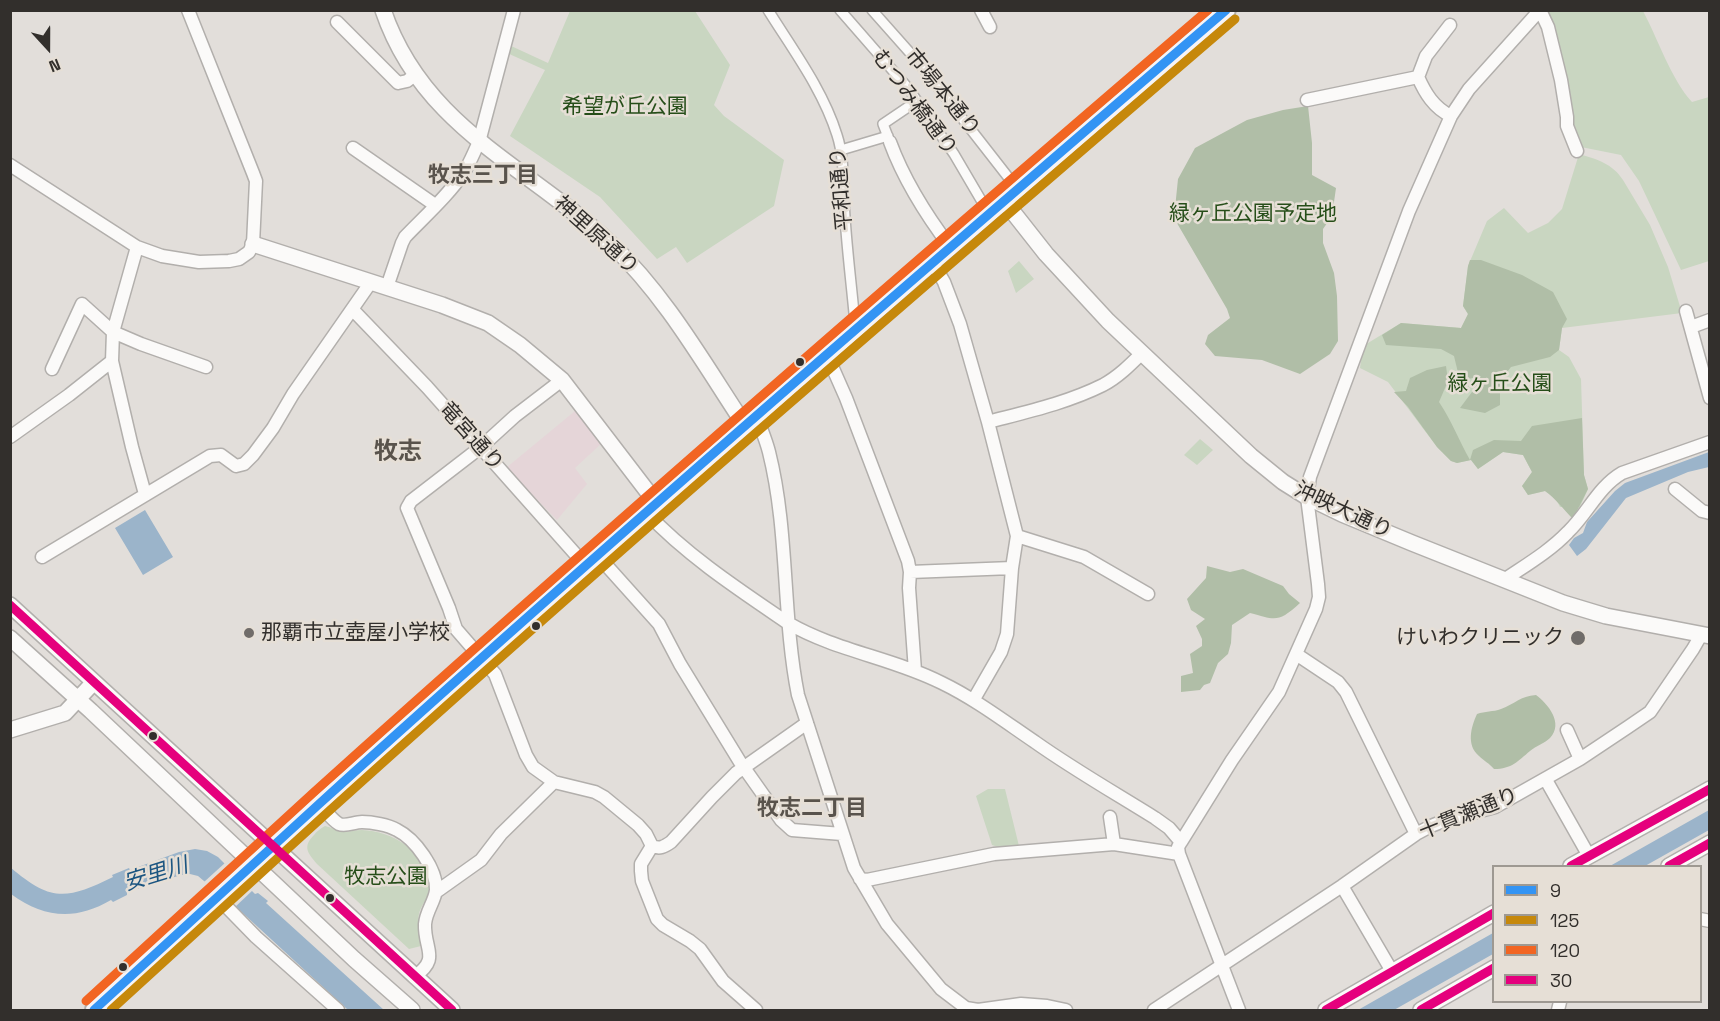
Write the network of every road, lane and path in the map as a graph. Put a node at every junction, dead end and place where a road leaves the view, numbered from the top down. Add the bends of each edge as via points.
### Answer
1 (188, 10) edge
2 (383, 10) edge
3 (514, 10) edge
4 (768, 10) edge
5 (840, 10) edge
6 (872, 10) edge
7 (981, 10) edge
8 (1227, 10) edge
9 (1540, 11) edge
10 (337, 22) dead end
11 (1450, 25) dead end
12 (990, 27) dead end
13 (415, 75) junction
14 (1418, 77) junction
15 (1307, 100) dead end
16 (917, 101) junction
17 (1451, 116) junction
18 (889, 139) junction
19 (479, 142) junction
20 (353, 148) dead end
21 (841, 150) junction
22 (1577, 151) dead end
23 (10, 165) edge
24 (1008, 177) dead end
25 (981, 200) dead end
26 (1005, 202) junction
27 (435, 205) junction
28 (253, 244) junction
29 (136, 247) junction
30 (951, 248) junction
31 (933, 263) junction
32 (371, 282) junction
33 (387, 287) junction
34 (353, 310) junction
35 (1686, 311) dead end
36 (854, 313) dead end
37 (1710, 320) edge
38 (1691, 327) junction
39 (113, 332) junction
40 (1142, 353) junction
41 (827, 355) junction
42 (112, 361) junction
43 (206, 367) dead end
44 (52, 369) dead end
45 (562, 380) junction
46 (1710, 398) edge
47 (751, 422) junction
48 (988, 422) junction
49 (10, 437) edge
50 (1710, 442) edge
51 (481, 447) junction
52 (1675, 489) dead end
53 (145, 494) junction
54 (1307, 497) junction
55 (652, 508) junction
56 (1710, 513) edge
57 (1017, 536) junction
58 (42, 557) dead end
59 (592, 561) junction
60 (1012, 568) junction
61 (910, 572) junction
62 (1504, 580) junction
63 (1148, 594) dead end
64 (10, 605) edge
65 (789, 623) junction
66 (1705, 636) edge
67 (10, 638) edge
68 (1296, 654) junction
69 (483, 659) junction
70 (915, 671) junction
71 (94, 682) junction
72 (78, 699) junction
73 (974, 699) junction
74 (807, 723) junction
75 (10, 730) edge
76 (1567, 730) dead end
77 (1580, 759) junction
78 (744, 768) junction
79 (1546, 780) junction
80 (554, 782) junction
81 (1710, 789) edge
82 (320, 804) junction
83 (1110, 817) dead end
84 (842, 834) junction
85 (1416, 834) junction
86 (1710, 843) edge
87 (1114, 844) junction
88 (273, 846) junction
89 (652, 846) junction
90 (1180, 848) junction
91 (1589, 856) junction
92 (254, 865) junction
93 (1574, 865) edge
94 (1672, 865) edge
95 (860, 879) junction
96 (1342, 886) junction
97 (436, 892) junction
98 (219, 897) junction
99 (1492, 914) edge
100 (1222, 965) junction
101 (1492, 969) edge
102 (1393, 973) junction
103 (414, 977) junction
104 (94, 1011) edge
105 (338, 1011) edge
106 (412, 1011) edge
107 (452, 1011) edge
108 (756, 1011) edge
109 (1066, 1011) edge
110 (1154, 1011) edge
111 (1239, 1011) edge
112 (1326, 1011) edge
113 (1421, 1011) edge

1 - 28 street via 255,181
2 - 13 street, 神里原通り
3 - 19 street
4 - 21 street, 平和通り via 829,114
5 - 16 street, むつみ橋通り
6 - 24 street, 市場本通り
7 - 12 street
8 - 26 main road
9 - 17 street via 1469,90
9 - 22 street via 1548,27 1562,80 1567,126
10 - 13 street via 398,83
11 - 14 street via 1426,56
13 - 19 street, 神里原通り
14 - 15 street
14 - 17 street via 1424,92 1441,112
16 - 18 street via 883,123
16 - 25 street, むつみ橋通り
17 - 54 street via 1409,211 1318,453
18 - 21 street
18 - 30 street via 908,183
19 - 27 street via 463,173
19 - 47 street, 神里原通り via 589,225 635,268
20 - 27 street
21 - 36 street, 平和通り
23 - 29 street
26 - 30 main road
26 - 40 street, 沖映大通り via 1072,284
27 - 33 street via 405,237
28 - 29 street via 240,259 200,262
28 - 32 street
29 - 39 street
30 - 31 main road
31 - 41 main road
31 - 48 street via 960,324
32 - 33 street
32 - 34 street
33 - 45 street via 488,323
34 - 51 street, 竜宮通り
34 - 53 street via 244,464 236,466 221,455 210,456
35 - 38 street
37 - 38 street
38 - 46 street
39 - 42 street
39 - 43 street
39 - 44 street via 82,304
40 - 48 street via 1118,375 1075,397
40 - 54 street, 沖映大通り via 1251,456
41 - 47 main road
41 - 61 street
42 - 49 street
42 - 53 street
45 - 51 street
45 - 55 street
47 - 55 main road
47 - 65 street via 770,454
48 - 57 street
50 - 62 street via 1612,479 1566,534
51 - 59 street, 竜宮通り
51 - 69 street via 407,508 456,630
52 - 56 street
53 - 58 street
54 - 62 street, 沖映大通り
54 - 68 street via 1319,597
55 - 59 main road
55 - 65 street via 666,531 725,579
57 - 60 street
57 - 63 street via 1084,557
59 - 69 main road
59 - 78 street, 竜宮通り via 659,624
60 - 61 street
60 - 73 street via 1007,634
61 - 70 street
62 - 66 street, 沖映大通り via 1583,610
64 - 71 street
65 - 70 street
65 - 74 street via 792,667
66 - 77 street, 十貫瀬通り via 1650,712
67 - 72 street
68 - 85 street via 1338,682 1346,692
68 - 90 street via 1279,692 1232,760
69 - 80 street via 495,674 526,755 533,767
69 - 82 main road
70 - 73 street
71 - 72 street
71 - 88 street
72 - 75 street via 65,713
72 - 92 street
73 - 90 street via 1169,828
74 - 78 street
74 - 84 street
76 - 77 street
77 - 79 street, 十貫瀬通り
78 - 84 street, 竜宮通り via 792,830
78 - 89 street via 712,796 671,842 664,847
79 - 85 street, 十貫瀬通り via 1495,807 1446,820
79 - 91 street
80 - 89 street via 604,797 638,825
80 - 97 street via 501,834 482,860
81 - 91 street
82 - 88 main road
82 - 97 street via 337,823 374,823 397,830 425,856
83 - 87 street
84 - 95 street
85 - 96 street, 十貫瀬通り
86 - 94 street
87 - 90 street
87 - 95 street via 994,854
88 - 92 main road
88 - 103 street
89 - 108 street via 641,871 657,919 700,949 723,981
90 - 100 street
91 - 93 street
92 - 98 main road
92 - 106 street
95 - 109 street via 887,924 941,989 966,1008 1021,1004
96 - 100 street, 十貫瀬通り
96 - 102 street
97 - 103 street via 425,918 429,963
98 - 104 main road
98 - 105 street via 256,937
99 - 102 street
100 - 110 street, 十貫瀬通り
100 - 111 street
101 - 113 street
102 - 112 street
103 - 107 street

